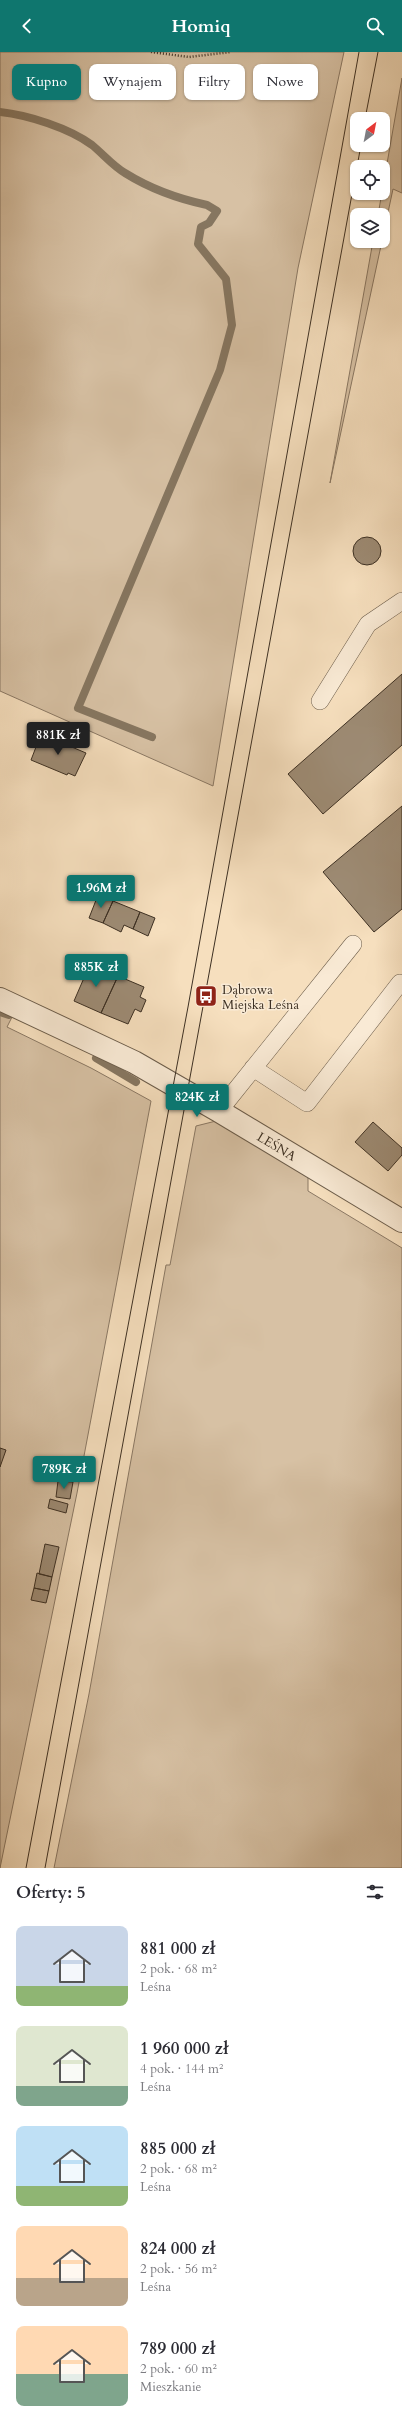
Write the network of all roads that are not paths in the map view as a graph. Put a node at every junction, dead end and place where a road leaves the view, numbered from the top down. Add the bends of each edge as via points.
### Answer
1 (402, 601) edge
2 (320, 701) dead end
3 (353, 944) dead end
4 (401, 983) edge
5 (0, 999) edge
6 (253, 1068) junction
7 (219, 1111) junction
8 (401, 1220) edge

1 - 2 lane via 368,624
3 - 6 lane
4 - 6 lane via 306,1103
5 - 7 street, LEŚNA via 134,1062
6 - 7 lane
7 - 8 street, LEŚNA

